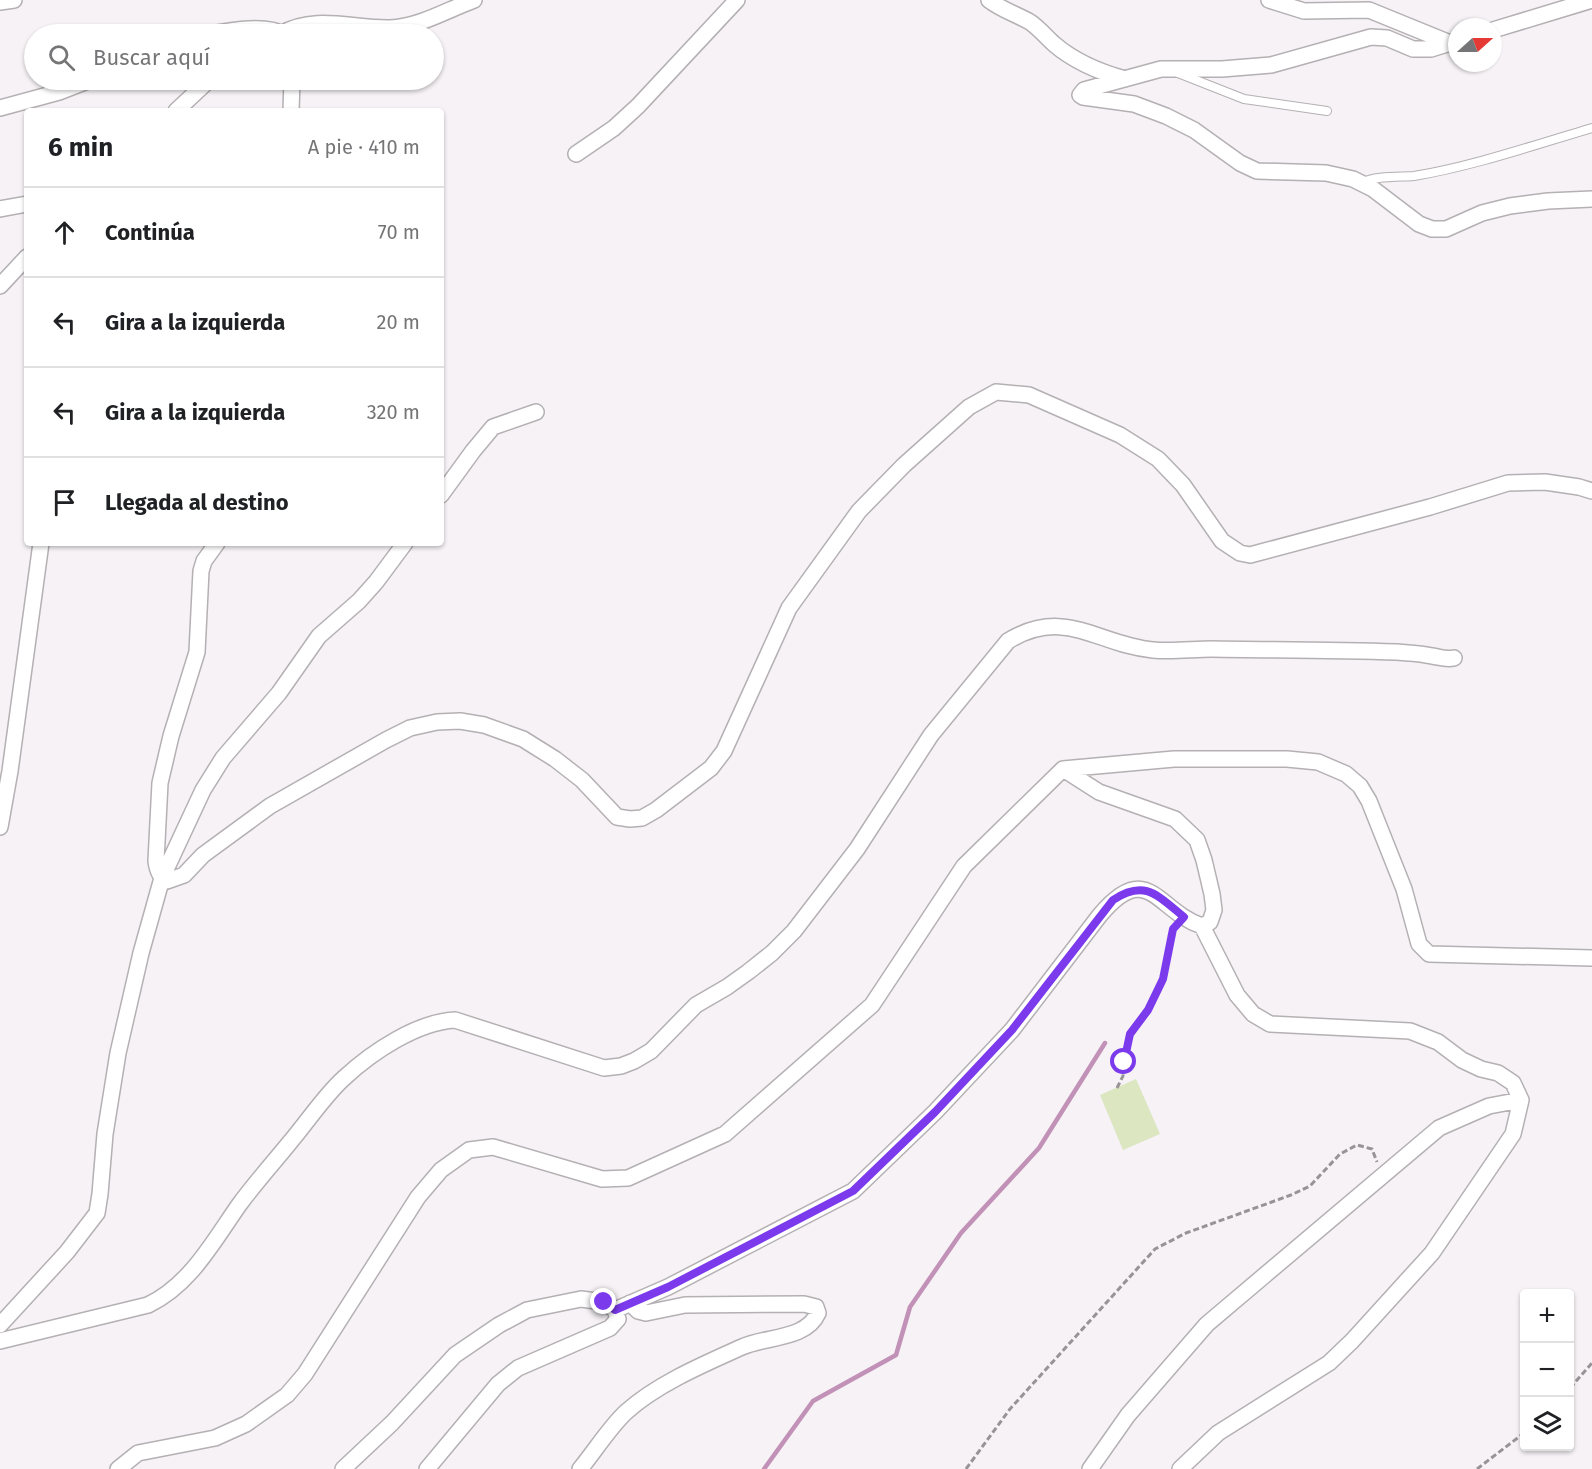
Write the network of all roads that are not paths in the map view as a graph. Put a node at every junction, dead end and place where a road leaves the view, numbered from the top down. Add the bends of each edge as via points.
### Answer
1 (14, 0) edge
2 (474, 0) edge
3 (737, 0) edge
4 (989, 0) edge
5 (1269, 0) edge
6 (1592, 0) edge
7 (0, 2) edge
8 (441, 6) edge
9 (320, 24) edge
10 (341, 24) edge
11 (408, 24) edge
12 (1502, 27) edge
13 (1448, 40) edge
14 (1448, 44) edge
15 (1173, 68) junction
16 (1125, 80) junction
17 (64, 90) edge
18 (198, 90) edge
19 (292, 90) edge
20 (0, 108) edge
21 (179, 108) edge
22 (291, 108) edge
23 (1327, 111) dead end
24 (1592, 128) edge
25 (576, 153) dead end
26 (1363, 184) junction
27 (1592, 199) edge
28 (24, 205) edge
29 (0, 209) edge
30 (24, 260) edge
31 (0, 286) edge
32 (536, 412) dead end
33 (444, 491) edge
34 (1592, 491) edge
35 (41, 546) edge
36 (215, 546) edge
37 (403, 546) edge
38 (1454, 658) dead end
39 (1063, 769) junction
40 (0, 827) edge
41 (162, 878) junction
42 (1202, 926) junction
43 (1592, 958) edge
44 (1521, 1100) junction
45 (630, 1303) junction
46 (615, 1310) junction
47 (0, 1326) edge
48 (0, 1341) edge
49 (118, 1469) edge
50 (343, 1469) edge
51 (427, 1469) edge
52 (580, 1469) edge
53 (1090, 1469) edge
54 (1180, 1469) edge

1 - 7 street
2 - 8 street
3 - 25 street via 638,106 614,128
4 - 16 street via 1030,23 1074,59
5 - 13 street via 1304,11 1369,10
6 - 12 street
8 - 11 street
9 - 10 street
14 - 15 street via 1413,49 1387,38 1371,37 1271,65
15 - 16 street via 1148,71
15 - 23 lane via 1244,99
16 - 26 street via 1084,90 1080,95 1134,104 1166,116 1257,171 1326,173
17 - 20 street
18 - 21 street
19 - 22 street
24 - 26 lane via 1434,172
26 - 27 street via 1419,224 1439,230 1510,207
28 - 29 street
30 - 31 street
32 - 33 street via 493,427
34 - 41 street via 1545,482 1508,483 1250,555 1240,554 1222,541 1183,485 1158,459 1120,435 1029,395 996,392 969,407 859,511 789,608 715,764 642,818 617,817 582,780 523,739 484,725 437,722 410,728 386,740 270,806 203,855 184,875 167,881
35 - 40 street
36 - 41 street via 201,571 197,652 160,783 156,861
37 - 41 street via 360,600 319,636 279,693 224,758 203,790
38 - 48 street via 1398,652 1153,650 1054,626 1019,634 1008,641 930,735 857,849 794,931 748,972 696,1005 651,1051 628,1064 604,1068 455,1020 420,1027 343,1078 203,1256 164,1297 148,1305
39 - 42 street via 1099,792 1175,819 1197,840 1214,910 1210,922
39 - 43 street via 1174,759 1318,762 1346,774 1369,801 1404,889 1419,944 1429,954
39 - 49 street via 964,866 872,1005 725,1134 628,1178 602,1179 493,1147 469,1150 441,1170 418,1197 305,1374 287,1395 246,1424 215,1438 138,1453
41 - 47 street via 118,1053 97,1213
42 - 44 street via 1236,994 1253,1014 1270,1024 1410,1031 1438,1042 1462,1060 1498,1073 1514,1083
42 - 45 street via 1142,889 1127,891 1113,900 1012,1030 853,1191
44 - 53 street via 1489,1106 1439,1128 1207,1324 1128,1415
44 - 54 street via 1513,1134 1432,1253 1352,1341 1329,1363 1218,1433
45 - 46 street
45 - 52 street via 646,1313 686,1305 804,1304 816,1307 818,1313 804,1330 745,1346 656,1389 626,1413
46 - 50 street via 604,1302 581,1299 527,1310 499,1324 454,1355 392,1423
46 - 51 street via 618,1319 610,1328 518,1368 498,1384

